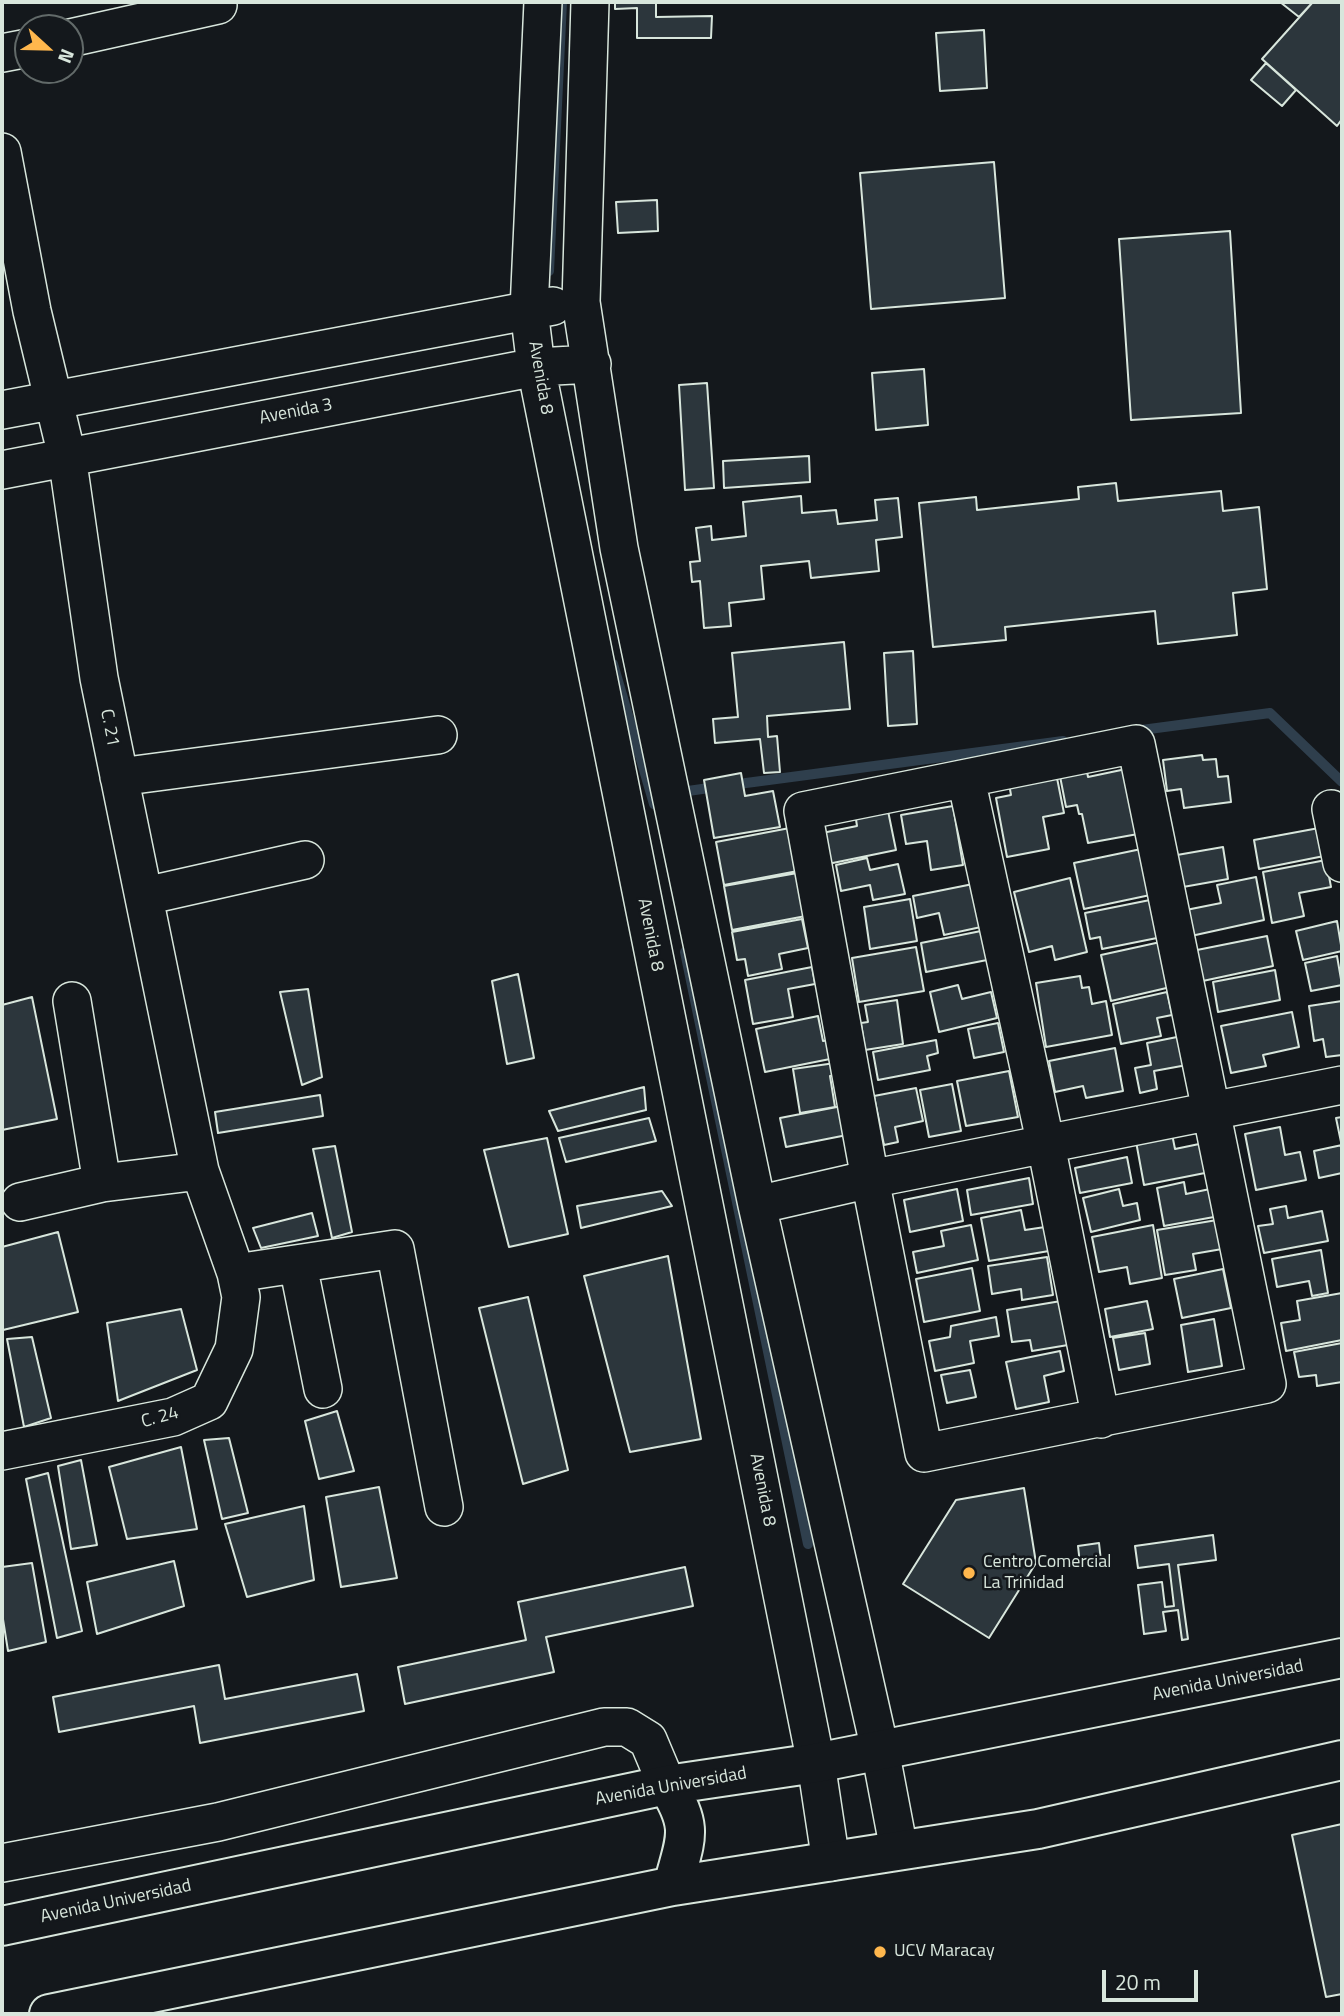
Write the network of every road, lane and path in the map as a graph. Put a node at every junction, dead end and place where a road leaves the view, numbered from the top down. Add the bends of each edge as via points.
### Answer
1 (543, 2) edge
2 (590, 2) edge
3 (218, 5) dead end
4 (84, 35) edge
5 (2, 152) edge
6 (581, 302) junction
7 (529, 310) junction
8 (17, 313) edge
9 (592, 364) junction
10 (536, 367) junction
11 (55, 399) junction
12 (2, 410) edge
13 (68, 456) junction
14 (2, 470) edge
15 (438, 735) dead end
16 (119, 777) junction
17 (965, 779) junction
18 (1331, 809) dead end
19 (305, 860) dead end
20 (1342, 863) edge
21 (145, 895) junction
22 (72, 1001) dead end
23 (1342, 1085) edge
24 (1212, 1110) junction
25 (1046, 1145) junction
26 (201, 1171) junction
27 (870, 1180) junction
28 (102, 1183) junction
29 (20, 1202) dead end
30 (757, 1205) junction
31 (298, 1265) junction
32 (239, 1285) junction
33 (323, 1389) dead end
34 (1101, 1419) junction
35 (2, 1451) edge
36 (444, 1507) dead end
37 (1342, 1658) edge
38 (880, 1750) junction
39 (1342, 1760) edge
40 (816, 1763) junction
41 (667, 1785) junction
42 (899, 1850) junction
43 (831, 1862) junction
44 (2, 1863) edge
45 (673, 1886) junction
46 (2, 1926) edge
47 (49, 2014) edge

1 - 7 street, Avenida 8
2 - 6 street
3 - 4 street
5 - 8 street, C. 21
6 - 7 street
6 - 9 street
7 - 10 street, Avenida 8
7 - 11 street
8 - 11 street, C. 21
9 - 10 street, Avenida 3
9 - 30 street via 619,548
10 - 13 street, Avenida 3
10 - 40 street, Avenida 8
11 - 12 street
11 - 13 street, C. 21
13 - 14 street, Avenida 3
13 - 16 street, C. 21 via 99,678
15 - 16 street
16 - 21 street, C. 21
17 - 24 street via 1136,744
17 - 25 street
17 - 27 street via 803,811
18 - 20 street
19 - 21 street
21 - 26 street, C. 21
22 - 28 street
23 - 24 street
24 - 25 street
24 - 34 street via 1267,1384
25 - 27 street
25 - 34 street
26 - 28 street
26 - 32 street, C. 21
27 - 30 street
27 - 34 street via 924,1453
28 - 29 street
30 - 38 street
31 - 32 street
31 - 33 street
31 - 36 street via 395,1249
32 - 35 street, C. 24 via 234,1349 209,1401 173,1417
37 - 38 main road, Avenida Universidad
38 - 40 main road, Avenida Universidad
38 - 42 street
39 - 42 main road via 1038,1829
40 - 41 main road, Avenida Universidad
40 - 43 street, Avenida 8
41 - 44 street via 648,1740 627,1727 604,1727 218,1822
41 - 45 main road via 687,1830
41 - 46 main road, Avenida Universidad
42 - 43 main road
43 - 45 main road
45 - 47 main road

